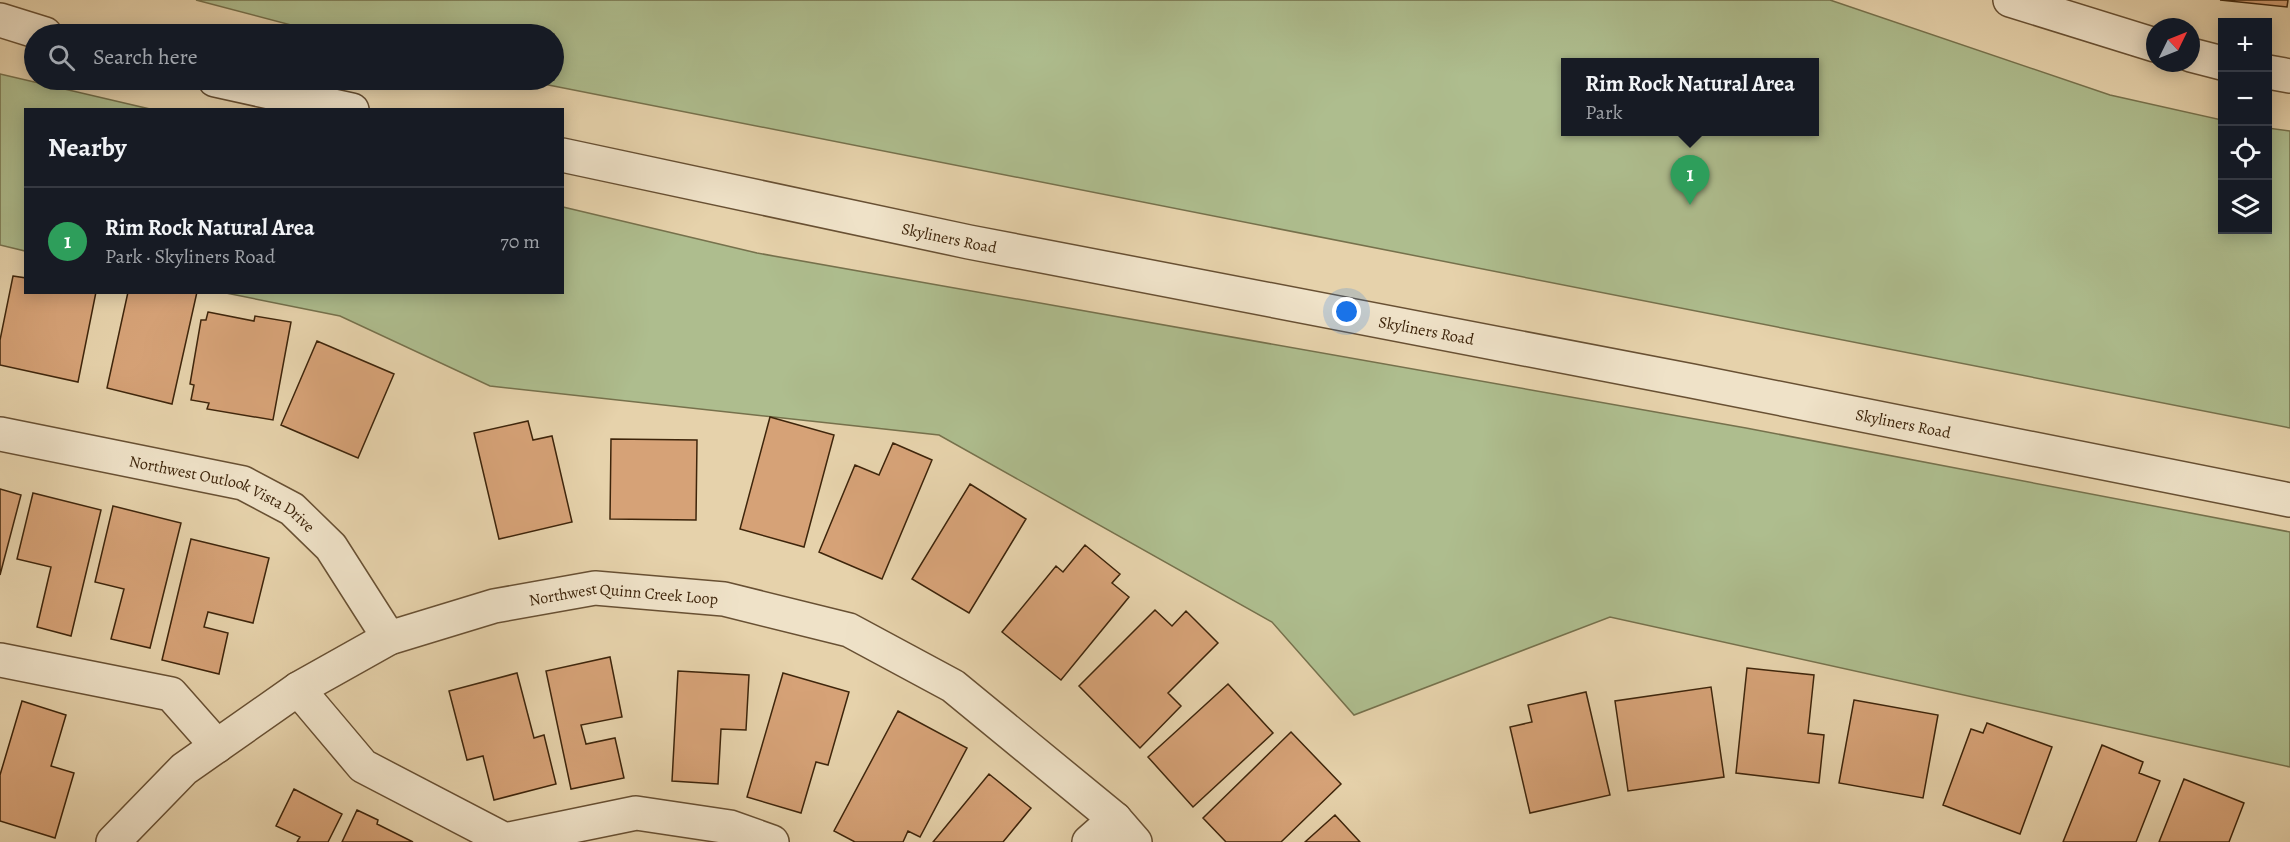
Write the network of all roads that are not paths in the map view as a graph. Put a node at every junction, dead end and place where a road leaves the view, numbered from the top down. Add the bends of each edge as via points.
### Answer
1 (2010, 0) edge
2 (0, 20) edge
3 (24, 27) edge
4 (2146, 42) edge
5 (2200, 57) edge
6 (2218, 62) edge
7 (2272, 73) edge
8 (2290, 76) edge
9 (261, 90) edge
10 (343, 108) edge
11 (564, 156) edge
12 (0, 434) edge
13 (2290, 500) edge
14 (389, 638) junction
15 (0, 660) edge
16 (298, 689) junction
17 (217, 746) junction
18 (1125, 831) edge
19 (113, 842) edge
20 (772, 842) edge
21 (1089, 842) edge

1 - 4 street
2 - 3 street
5 - 6 street
7 - 8 street
9 - 10 street
11 - 13 street, Skyliners Road via 981,244
12 - 14 street, Northwest Outlook Vista Drive via 243,483 292,509 332,547
14 - 16 street, Northwest Quinn Creek Loop
14 - 18 street, Northwest Quinn Creek Loop via 494,606 595,588 724,599 849,630 953,687
15 - 17 street via 171,694
16 - 17 street, Northwest Quinn Creek Loop
16 - 20 street via 363,766 506,840 636,813 730,827
17 - 19 street, Northwest Quinn Creek Loop via 184,769
18 - 21 street

